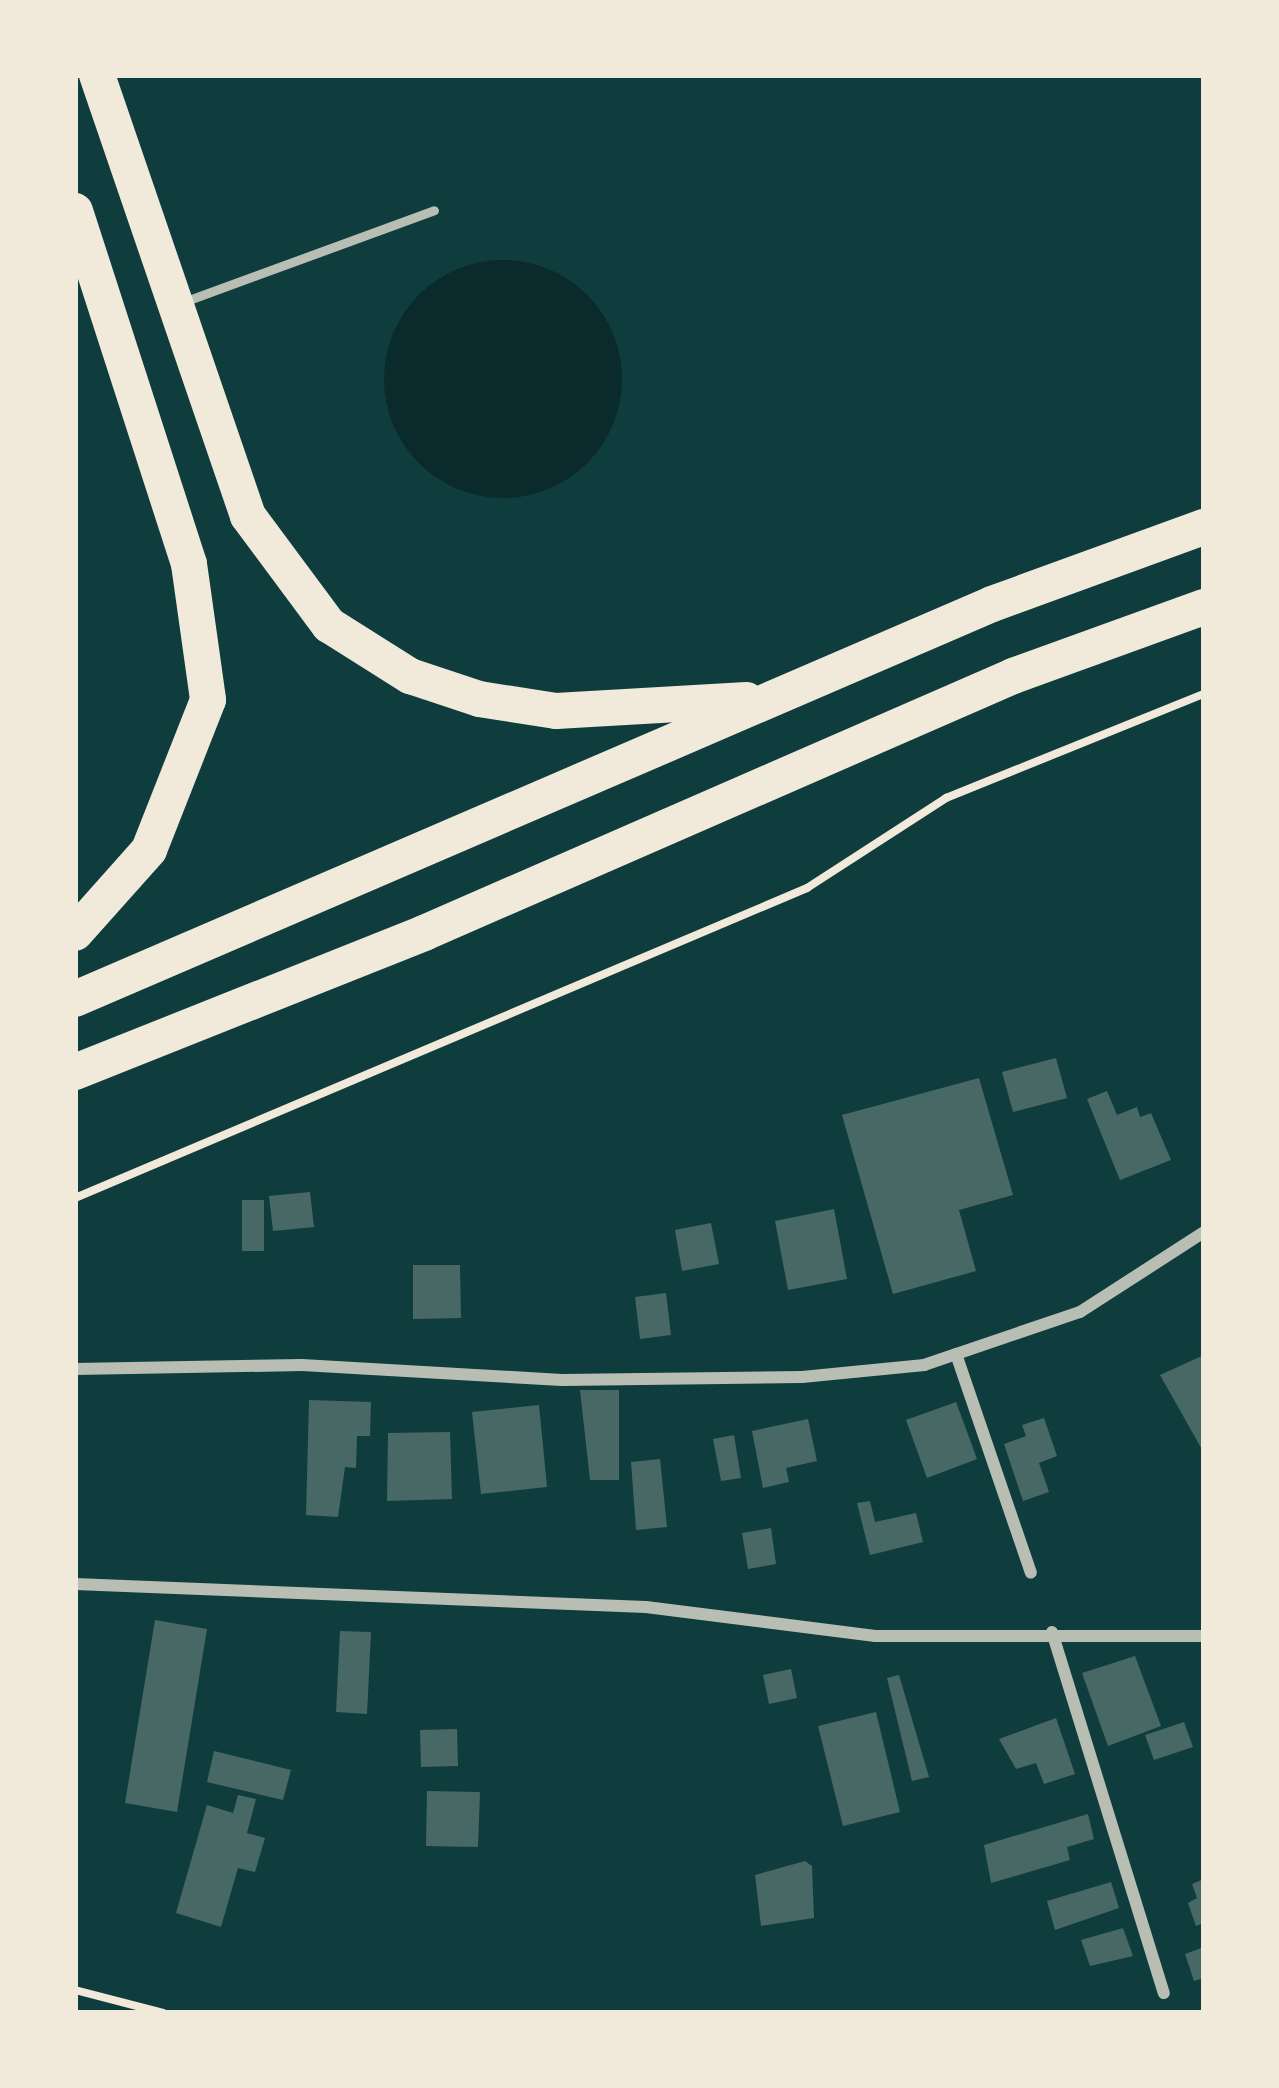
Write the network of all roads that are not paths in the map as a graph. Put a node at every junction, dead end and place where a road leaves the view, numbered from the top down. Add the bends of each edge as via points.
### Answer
1 (104, 86) edge
2 (434, 210) dead end
3 (75, 211) edge
4 (175, 304) junction
5 (1204, 527) edge
6 (1204, 607) edge
7 (768, 699) junction
8 (75, 933) edge
9 (75, 1000) edge
10 (75, 1072) edge
11 (1204, 1232) edge
12 (956, 1354) junction
13 (75, 1370) edge
14 (1031, 1573) dead end
15 (75, 1583) edge
16 (1052, 1632) junction
17 (1204, 1636) edge
18 (1164, 1993) dead end

1 - 4 highway
2 - 4 lane
3 - 8 highway via 189,564 208,700 148,850
4 - 7 highway via 248,516 353,645 410,676 479,699 556,711
5 - 7 highway via 992,604
6 - 10 highway via 1013,676 424,933
7 - 9 highway
11 - 12 street via 1080,1312
12 - 13 street via 802,1378 562,1379 302,1365
12 - 14 street
15 - 16 street via 646,1607 875,1636
16 - 17 street
16 - 18 street

